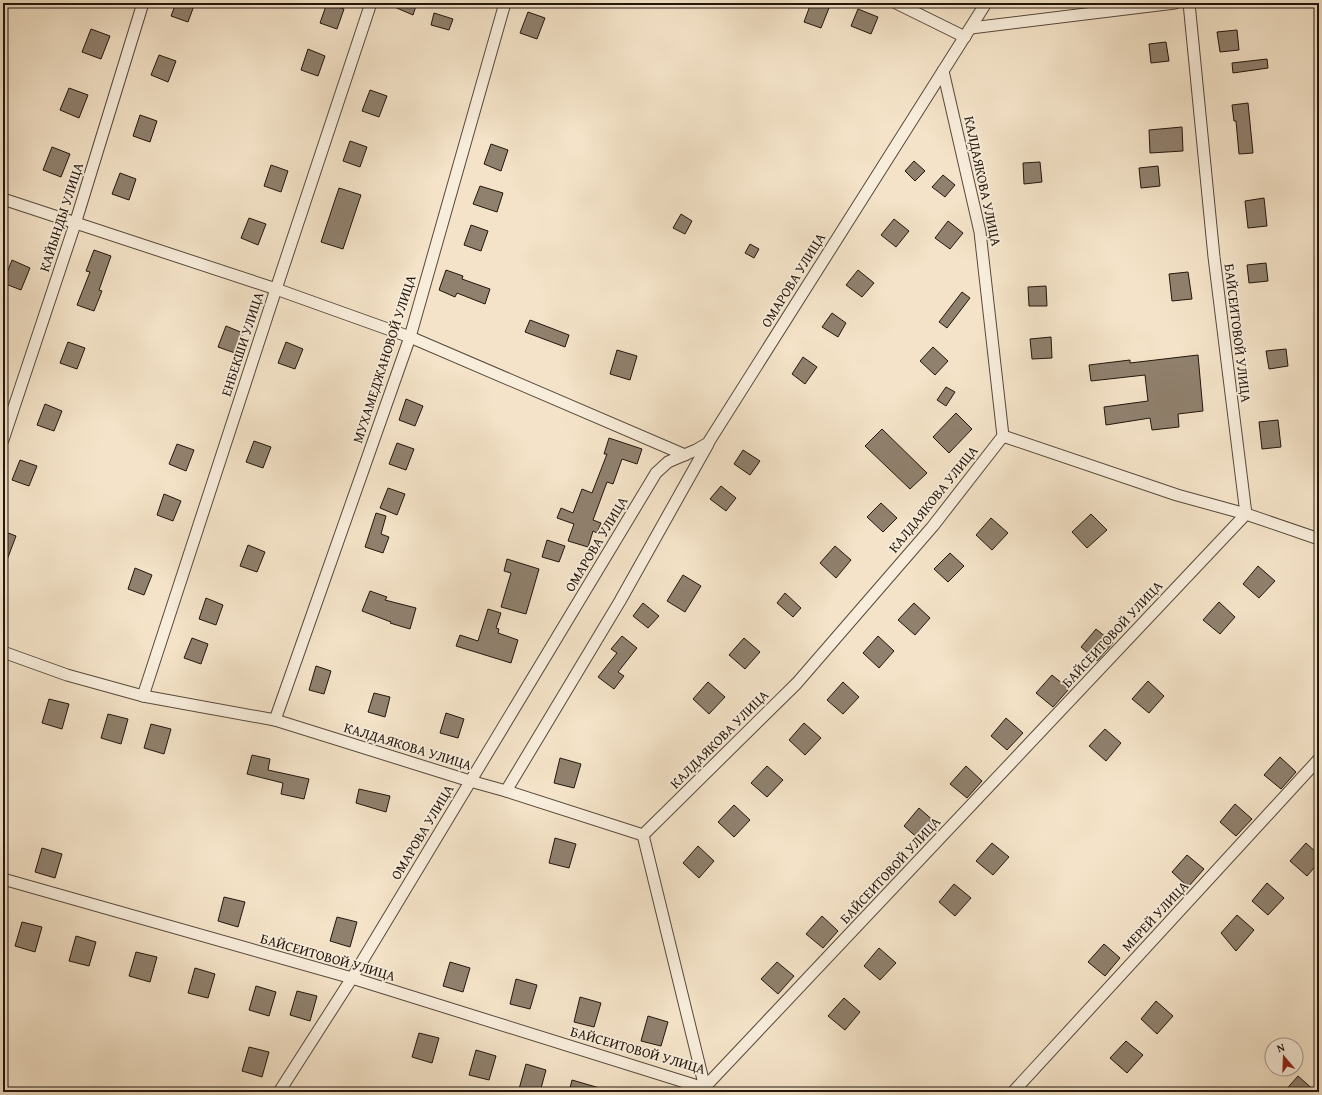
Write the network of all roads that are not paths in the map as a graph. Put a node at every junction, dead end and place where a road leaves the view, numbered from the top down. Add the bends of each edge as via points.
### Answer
1 (143, 3) edge
2 (371, 3) edge
3 (504, 3) edge
4 (896, 3) edge
5 (986, 3) edge
6 (1175, 3) edge
7 (1189, 3) edge
8 (968, 33) junction
9 (944, 71) junction
10 (3, 199) edge
11 (76, 224) junction
12 (276, 289) junction
13 (410, 337) junction
14 (1003, 436) junction
15 (3, 440) edge
16 (708, 443) junction
17 (685, 455) junction
18 (1246, 514) junction
19 (1319, 539) edge
20 (3, 652) edge
21 (143, 696) junction
22 (275, 720) junction
23 (1319, 759) edge
24 (470, 781) junction
25 (506, 791) junction
26 (643, 835) junction
27 (3, 879) edge
28 (352, 978) junction
29 (705, 1090) edge
30 (279, 1092) edge
31 (1013, 1092) edge

1 - 11 street, КАЙЫНДЫ УЛИЦА
2 - 12 street, ЕНБЕКШИ УЛИЦА
3 - 13 street, МУХАМЕДЖАНОВОЙ УЛИЦА
4 - 8 street
5 - 8 street, ОМАРОВА УЛИЦА
6 - 8 street
7 - 18 street, БАЙСЕИТОВОЙ УЛИЦА via 1214,257
8 - 9 street, ОМАРОВА УЛИЦА
9 - 14 street, КАЛДАЯКОВА УЛИЦА via 980,232
9 - 16 street, ОМАРОВА УЛИЦА
10 - 11 street
11 - 12 street
11 - 15 street, КАЙЫНДЫ УЛИЦА
12 - 13 street
12 - 21 street, ЕНБЕКШИ УЛИЦА
13 - 17 street
13 - 22 street, МУХАМЕДЖАНОВОЙ УЛИЦА
14 - 18 street via 1177,495
14 - 26 street, КАЛДАЯКОВА УЛИЦА via 933,526 797,683
16 - 17 street, ОМАРОВА УЛИЦА
16 - 25 street via 620,601
17 - 24 street, ОМАРОВА УЛИЦА via 668,462 656,473
18 - 19 street
18 - 29 street, БАЙСЕИТОВОЙ УЛИЦА
20 - 21 street, КАЛДАЯКОВА УЛИЦА via 67,675
21 - 22 street, КАЛДАЯКОВА УЛИЦА
22 - 24 street, КАЛДАЯКОВА УЛИЦА
23 - 31 street, МЕРЕЙ УЛИЦА
24 - 25 street, КАЛДАЯКОВА УЛИЦА
24 - 28 street, ОМАРОВА УЛИЦА
25 - 26 street, КАЛДАЯКОВА УЛИЦА
26 - 29 street
27 - 28 street, БАЙСЕИТОВОЙ УЛИЦА
28 - 29 street, БАЙСЕИТОВОЙ УЛИЦА
28 - 30 street, ОМАРОВА УЛИЦА

